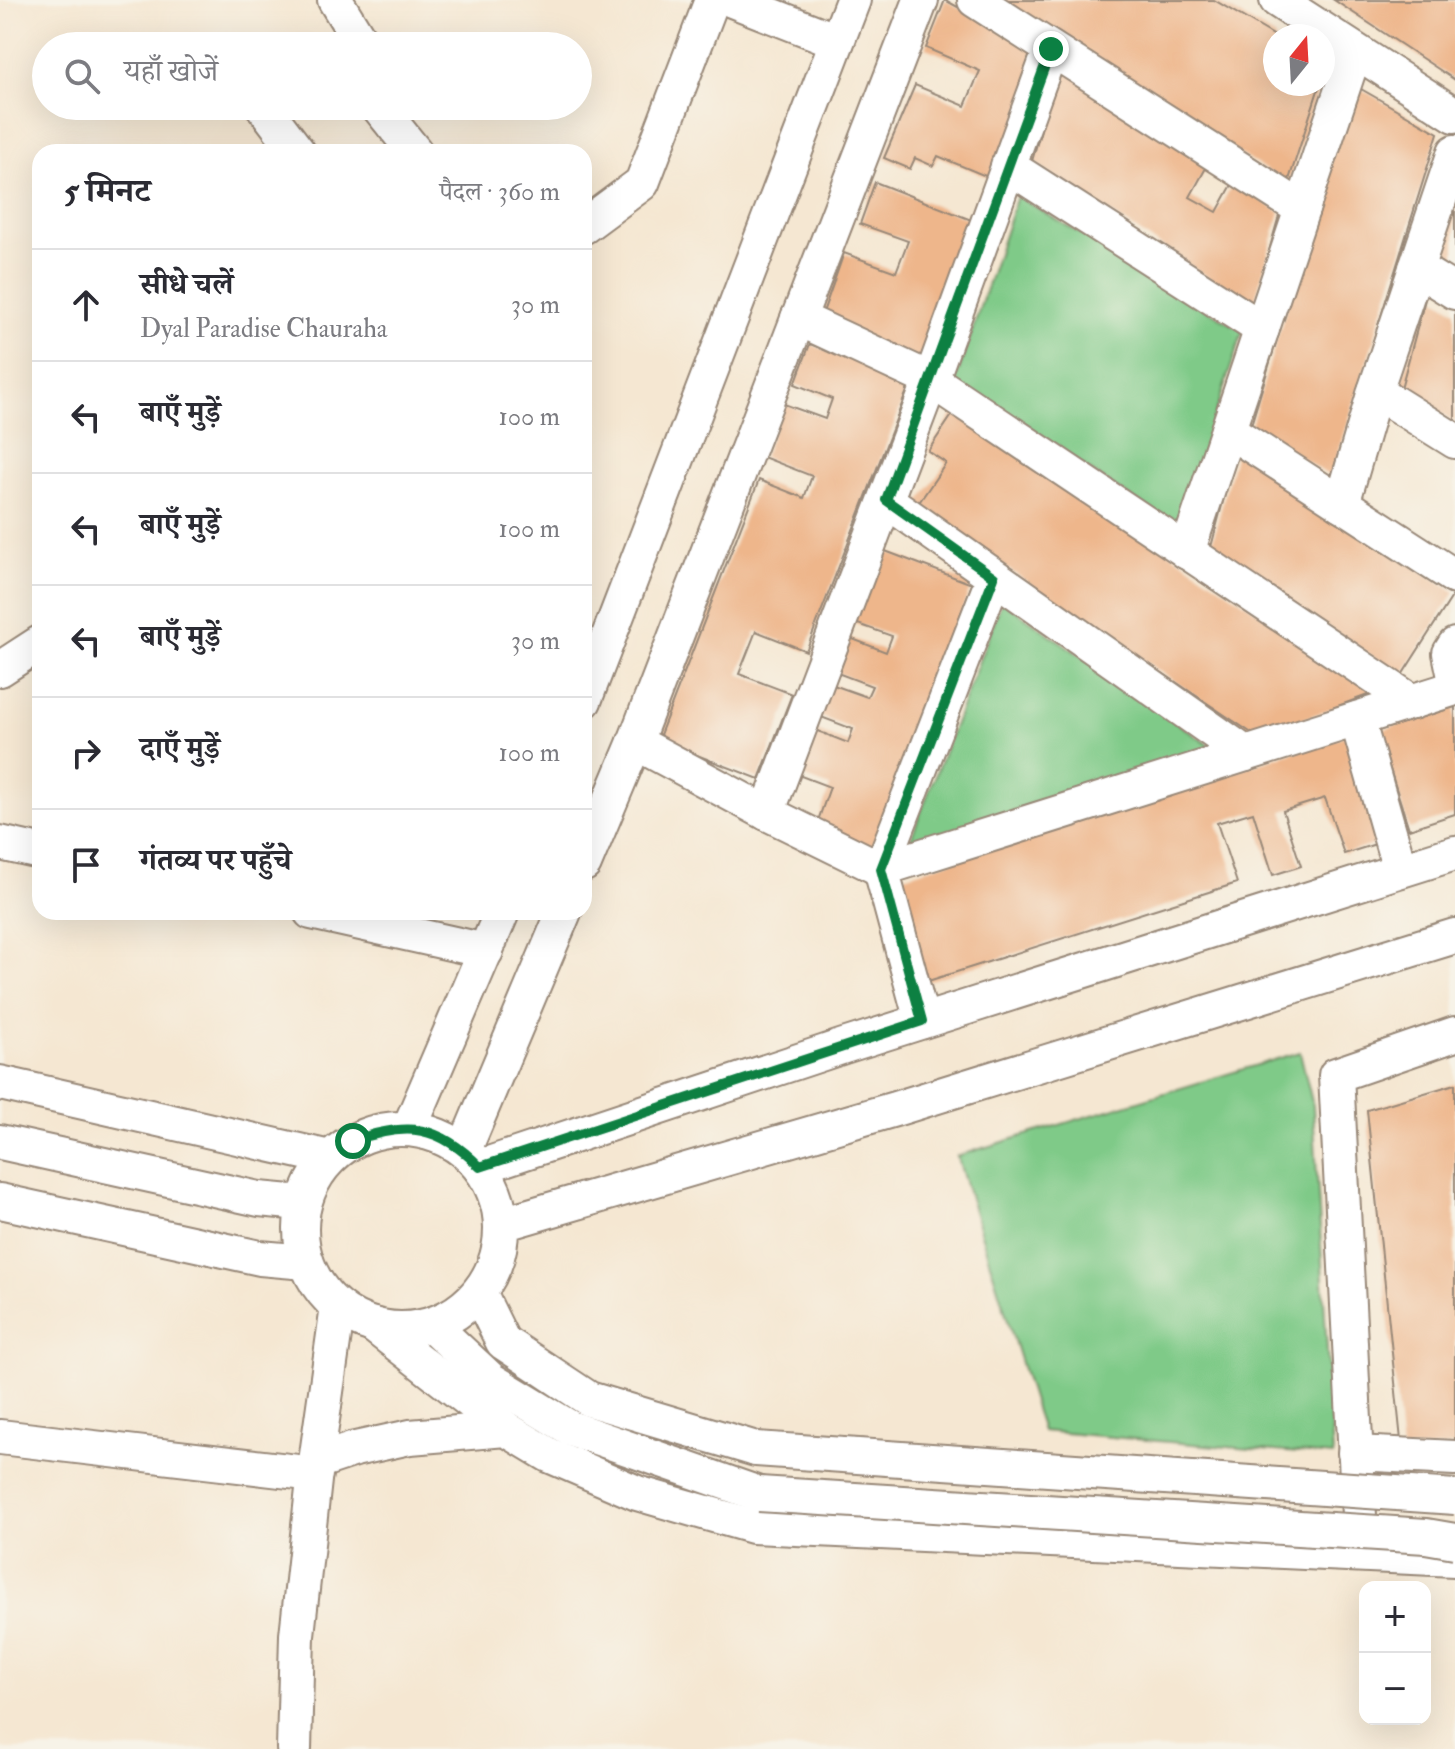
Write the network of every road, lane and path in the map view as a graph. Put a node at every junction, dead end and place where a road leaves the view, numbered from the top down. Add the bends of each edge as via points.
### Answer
1 (335, 0) edge
2 (712, 0) edge
3 (732, 0) edge
4 (853, 0) edge
5 (921, 0) edge
6 (975, 0) edge
7 (1277, 0) edge
8 (354, 32) edge
9 (837, 41) junction
10 (1051, 49) junction
11 (1355, 51) junction
12 (1455, 115) edge
13 (274, 120) edge
14 (389, 120) edge
15 (292, 144) edge
16 (409, 144) edge
17 (1455, 152) edge
18 (1008, 166) junction
19 (1302, 209) junction
20 (592, 220) edge
21 (1416, 268) junction
22 (1455, 292) edge
23 (798, 318) junction
24 (1262, 329) junction
25 (931, 380) junction
26 (1375, 391) junction
27 (1228, 430) junction
28 (1455, 441) edge
29 (886, 500) junction
30 (1342, 504) junction
31 (1187, 552) junction
32 (994, 577) junction
33 (1455, 577) edge
34 (1455, 645) edge
35 (32, 648) edge
36 (0, 669) edge
37 (1455, 677) edge
38 (592, 680) edge
39 (1455, 688) edge
40 (1412, 702) junction
41 (1357, 719) junction
42 (635, 742) junction
43 (1246, 754) junction
44 (767, 813) junction
45 (0, 843) edge
46 (592, 845) edge
47 (32, 850) edge
48 (1455, 853) edge
49 (881, 869) junction
50 (1400, 870) junction
51 (347, 920) edge
52 (499, 920) edge
53 (561, 920) edge
54 (1455, 936) edge
55 (486, 951) junction
56 (922, 1021) junction
57 (1455, 1034) edge
58 (0, 1083) edge
59 (409, 1129) junction
60 (0, 1142) edge
61 (330, 1158) junction
62 (472, 1158) junction
63 (305, 1200) junction
64 (0, 1201) edge
65 (502, 1224) junction
66 (306, 1262) junction
67 (479, 1293) junction
68 (338, 1307) junction
69 (373, 1325) junction
70 (432, 1325) junction
71 (506, 1429) junction
72 (0, 1437) edge
73 (1355, 1453) junction
74 (1455, 1458) edge
75 (315, 1468) junction
76 (1455, 1497) edge
77 (1455, 1541) edge
78 (1361, 1554) junction
79 (1455, 1559) edge
80 (294, 1749) edge

1 - 8 street
2 - 20 street via 642,183
3 - 9 street
4 - 9 street
5 - 23 street
6 - 10 street
7 - 11 street
9 - 38 street
10 - 18 street
10 - 19 street
11 - 12 street
11 - 19 street
13 - 15 street
14 - 16 street
17 - 21 street
18 - 24 street
18 - 25 street
19 - 24 street
21 - 22 street
21 - 26 street
23 - 25 street
23 - 42 street
24 - 27 street
25 - 29 street
25 - 31 street
26 - 28 street
26 - 30 street
27 - 30 street
27 - 31 street
29 - 32 street
29 - 44 street
30 - 33 street
31 - 40 street
32 - 43 street
32 - 49 street
34 - 37 street via 1450,653
35 - 36 street
39 - 40 street
40 - 41 street
41 - 43 street
41 - 50 street
42 - 44 street
42 - 46 street
43 - 49 street
44 - 49 street
45 - 47 street
48 - 50 street
49 - 56 street
50 - 56 street
51 - 55 street
52 - 55 street
53 - 62 street
54 - 65 street
55 - 59 street
56 - 62 street
57 - 73 street via 1336,1075
58 - 61 street
59 - 61 street via 353,1141
59 - 62 street via 438,1135
60 - 63 street via 259,1199
61 - 63 street via 314,1177
62 - 65 street via 495,1194
63 - 66 street via 301,1241
64 - 66 street via 260,1258
65 - 67 street via 497,1260
66 - 68 street
67 - 70 street
67 - 76 street, bridge via 503,1342 589,1399 756,1449
68 - 69 street
68 - 75 street
69 - 70 street
69 - 71 street
70 - 77 street, bridge via 491,1380 570,1428 759,1494
71 - 75 street via 410,1437 355,1449
71 - 78 street via 549,1455 637,1493 752,1526
72 - 75 street
73 - 74 street
73 - 78 street
75 - 80 street via 297,1635
78 - 79 street

